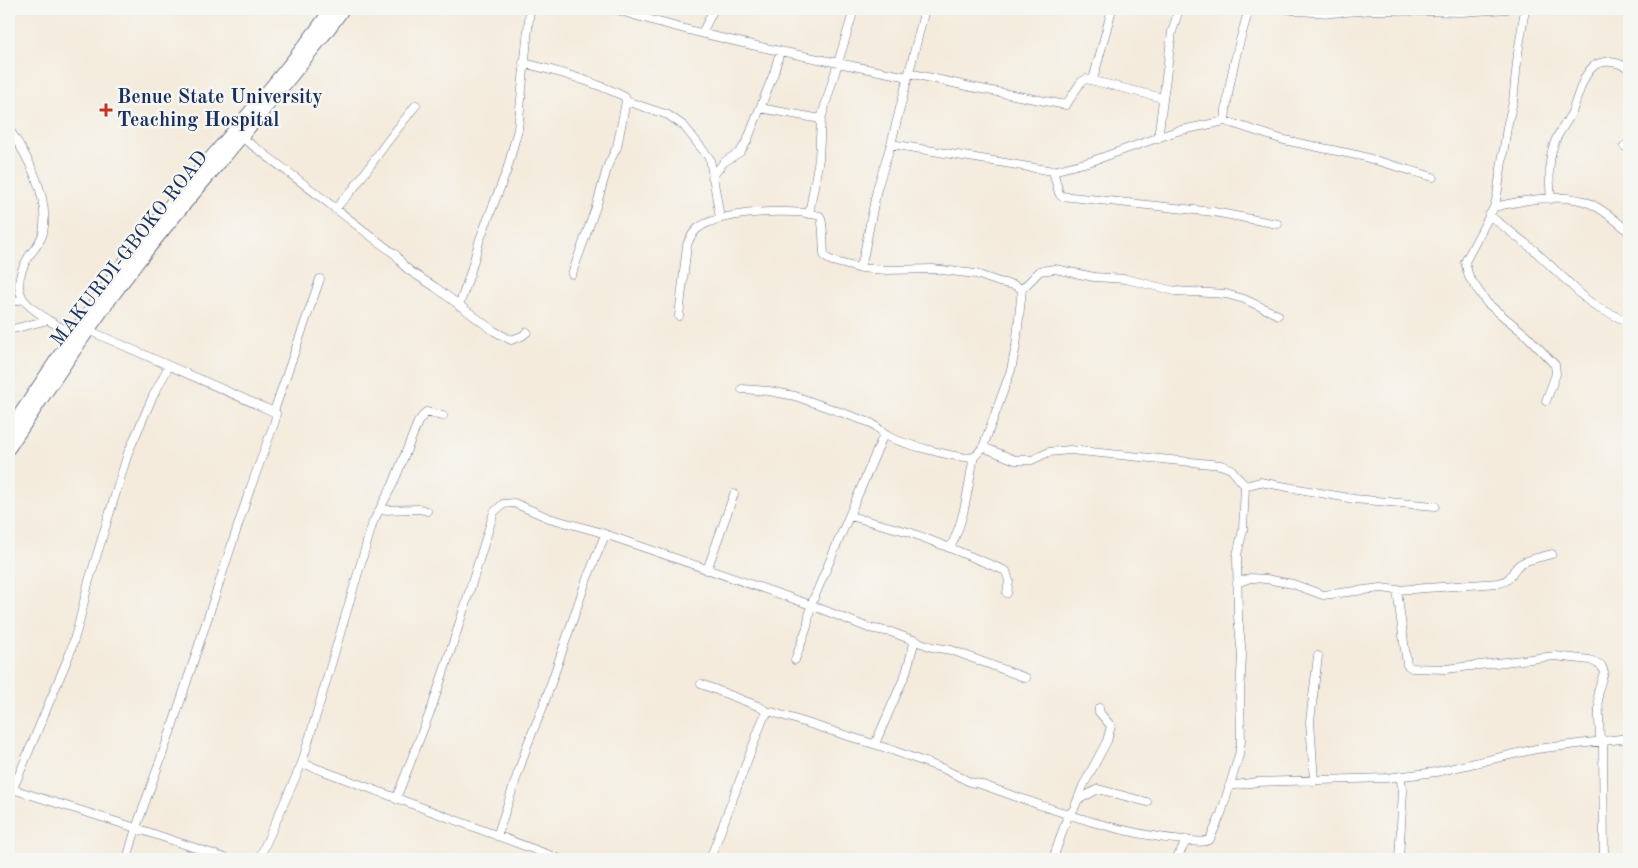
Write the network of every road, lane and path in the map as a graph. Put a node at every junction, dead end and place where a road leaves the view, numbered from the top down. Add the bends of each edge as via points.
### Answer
1 (331, 9) edge
2 (343, 9) edge
3 (530, 9) edge
4 (614, 9) edge
5 (714, 9) edge
6 (841, 9) edge
7 (924, 9) edge
8 (1112, 9) edge
9 (1179, 9) edge
10 (1249, 9) edge
11 (1288, 9) edge
12 (1508, 9) edge
13 (1525, 9) edge
14 (1480, 10) edge
15 (854, 11) edge
16 (702, 33) junction
17 (780, 51) junction
18 (523, 63) junction
19 (837, 63) junction
20 (1629, 68) edge
21 (908, 75) junction
22 (1093, 80) junction
23 (1162, 98) junction
24 (626, 100) junction
25 (416, 106) dead end
26 (760, 108) junction
27 (821, 119) junction
28 (1225, 121) junction
29 (9, 129) edge
30 (241, 137) junction
31 (1158, 138) junction
32 (891, 144) junction
33 (710, 160) junction
34 (724, 162) junction
35 (1053, 171) junction
36 (712, 177) junction
37 (1433, 177) dead end
38 (1551, 199) junction
39 (1494, 207) junction
40 (335, 209) junction
41 (809, 214) junction
42 (1490, 215) junction
43 (720, 218) junction
44 (1278, 224) dead end
45 (1629, 232) edge
46 (864, 259) junction
47 (858, 268) junction
48 (873, 269) junction
49 (572, 274) dead end
50 (320, 279) dead end
51 (1022, 289) junction
52 (23, 299) junction
53 (9, 303) edge
54 (460, 306) junction
55 (1278, 315) dead end
56 (679, 316) dead end
57 (48, 320) junction
58 (1629, 322) edge
59 (9, 330) edge
60 (88, 330) junction
61 (526, 332) dead end
62 (74, 335) junction
63 (169, 366) junction
64 (742, 389) dead end
65 (1546, 401) dead end
66 (274, 412) junction
67 (443, 416) dead end
68 (9, 430) edge
69 (884, 434) junction
70 (983, 447) junction
71 (9, 448) edge
72 (974, 456) junction
73 (1245, 486) junction
74 (734, 494) dead end
75 (1435, 506) dead end
76 (380, 510) junction
77 (427, 511) dead end
78 (850, 516) junction
79 (605, 535) junction
80 (950, 548) junction
81 (1552, 554) dead end
82 (1237, 567) junction
83 (707, 570) junction
84 (1250, 578) junction
85 (1237, 583) junction
86 (1397, 590) junction
87 (1007, 593) dead end
88 (812, 605) junction
89 (915, 640) junction
90 (1318, 656) dead end
91 (795, 660) dead end
92 (1026, 678) dead end
93 (701, 684) dead end
94 (1099, 708) dead end
95 (768, 712) junction
96 (1629, 738) edge
97 (1601, 741) junction
98 (875, 744) junction
99 (302, 763) junction
100 (1400, 776) junction
101 (1314, 781) junction
102 (1229, 786) junction
103 (11, 789) edge
104 (396, 798) junction
105 (1078, 800) junction
106 (1147, 802) dead end
107 (1068, 815) junction
108 (136, 828) junction
109 (497, 836) junction
110 (1187, 840) junction
111 (127, 859) edge
112 (228, 859) edge
113 (259, 859) edge
114 (560, 859) edge
115 (710, 859) edge
116 (1053, 859) edge
117 (1176, 859) edge
118 (1399, 859) edge
119 (1604, 859) edge

1 - 62 main road via 153,226
2 - 30 main road, MAKURDI-GBOKO ROAD
3 - 18 street
4 - 16 street
5 - 16 street
6 - 15 street
7 - 21 street
8 - 22 street
9 - 23 street via 1172,32
10 - 28 street via 1235,57
11 - 14 street via 1330,13
12 - 14 street
13 - 39 street via 1513,102
15 - 19 street
16 - 17 street
17 - 19 street
17 - 26 street
18 - 24 street via 555,70
18 - 54 street via 518,129
19 - 21 street
19 - 27 street
20 - 38 street via 1609,62 1592,66 1586,74 1550,157
21 - 22 street via 1066,105 1081,82
21 - 32 street
22 - 23 street
23 - 31 street
24 - 33 street via 668,115 684,126
24 - 49 street via 617,147
25 - 40 street
26 - 27 street
26 - 34 street via 743,148
27 - 41 street via 819,159
28 - 31 street
28 - 37 street via 1284,140 1361,156
29 - 52 street via 29,163 44,211 41,240 20,273
30 - 40 street
30 - 60 main road, MAKURDI-GBOKO ROAD via 160,235
31 - 35 street
32 - 35 street
32 - 46 street via 877,189
33 - 34 street
33 - 36 street
34 - 36 street
35 - 44 street via 1061,196 1214,212
36 - 43 street
38 - 39 street
38 - 45 street via 1589,204
39 - 42 street
40 - 54 street via 396,256 410,271
41 - 43 street via 772,211
41 - 47 street via 822,218 825,257
42 - 58 street via 1534,250 1586,299
42 - 65 street via 1466,260 1466,269 1487,303 1526,335 1555,365 1556,374
43 - 56 street via 698,228 689,240
46 - 47 street
46 - 48 street
47 - 48 street
48 - 51 street via 933,269 976,274
50 - 66 street
51 - 55 street via 1040,271 1055,269 1126,279 1175,291 1226,294
51 - 70 street via 1011,370
52 - 53 street
52 - 57 street
54 - 61 street via 511,340
57 - 59 street
57 - 62 street
60 - 63 street
60 - 71 main road, MAKURDI-GBOKO ROAD
62 - 68 main road
63 - 66 street
63 - 103 street via 128,453 70,653
64 - 69 street via 795,396 871,422
66 - 108 street via 275,421
67 - 76 street via 426,412 418,422
69 - 72 street via 944,454 962,458
69 - 78 street
70 - 72 street
70 - 73 street via 1015,460 1032,460 1049,452 1070,450 1221,465 1231,469
72 - 80 street via 968,498
73 - 75 street via 1260,482 1354,499
73 - 82 street
74 - 83 street
76 - 77 street
76 - 99 street via 368,538
78 - 80 street via 909,532
78 - 88 street
79 - 83 street
79 - 104 street via 557,521 514,503 503,504 494,512 434,699
79 - 109 street via 591,566
80 - 87 street via 1006,571
81 - 86 street via 1522,562 1509,579 1502,582
82 - 84 street
82 - 85 street
83 - 88 street
84 - 85 street
84 - 86 street via 1293,584 1323,595 1382,588
85 - 102 street via 1242,655 1241,741
86 - 97 street via 1410,668 1471,667 1555,656 1590,660 1601,665 1604,672 1598,691
88 - 89 street via 869,628
88 - 91 street
89 - 92 street
89 - 98 street via 906,672
90 - 101 street via 1310,721
93 - 95 street
94 - 105 street via 1111,726 1107,742
95 - 98 street
95 - 115 street via 757,733
96 - 97 street
97 - 100 street
97 - 119 street
98 - 107 street via 970,782
99 - 104 street
99 - 113 street
100 - 101 street
100 - 118 street via 1403,791
101 - 102 street
102 - 110 street via 1210,839 1201,842
103 - 108 street
104 - 109 street
105 - 106 street via 1098,789
105 - 107 street
107 - 110 street via 1158,838
107 - 116 street
108 - 111 street
108 - 112 street
109 - 114 street
110 - 117 street

